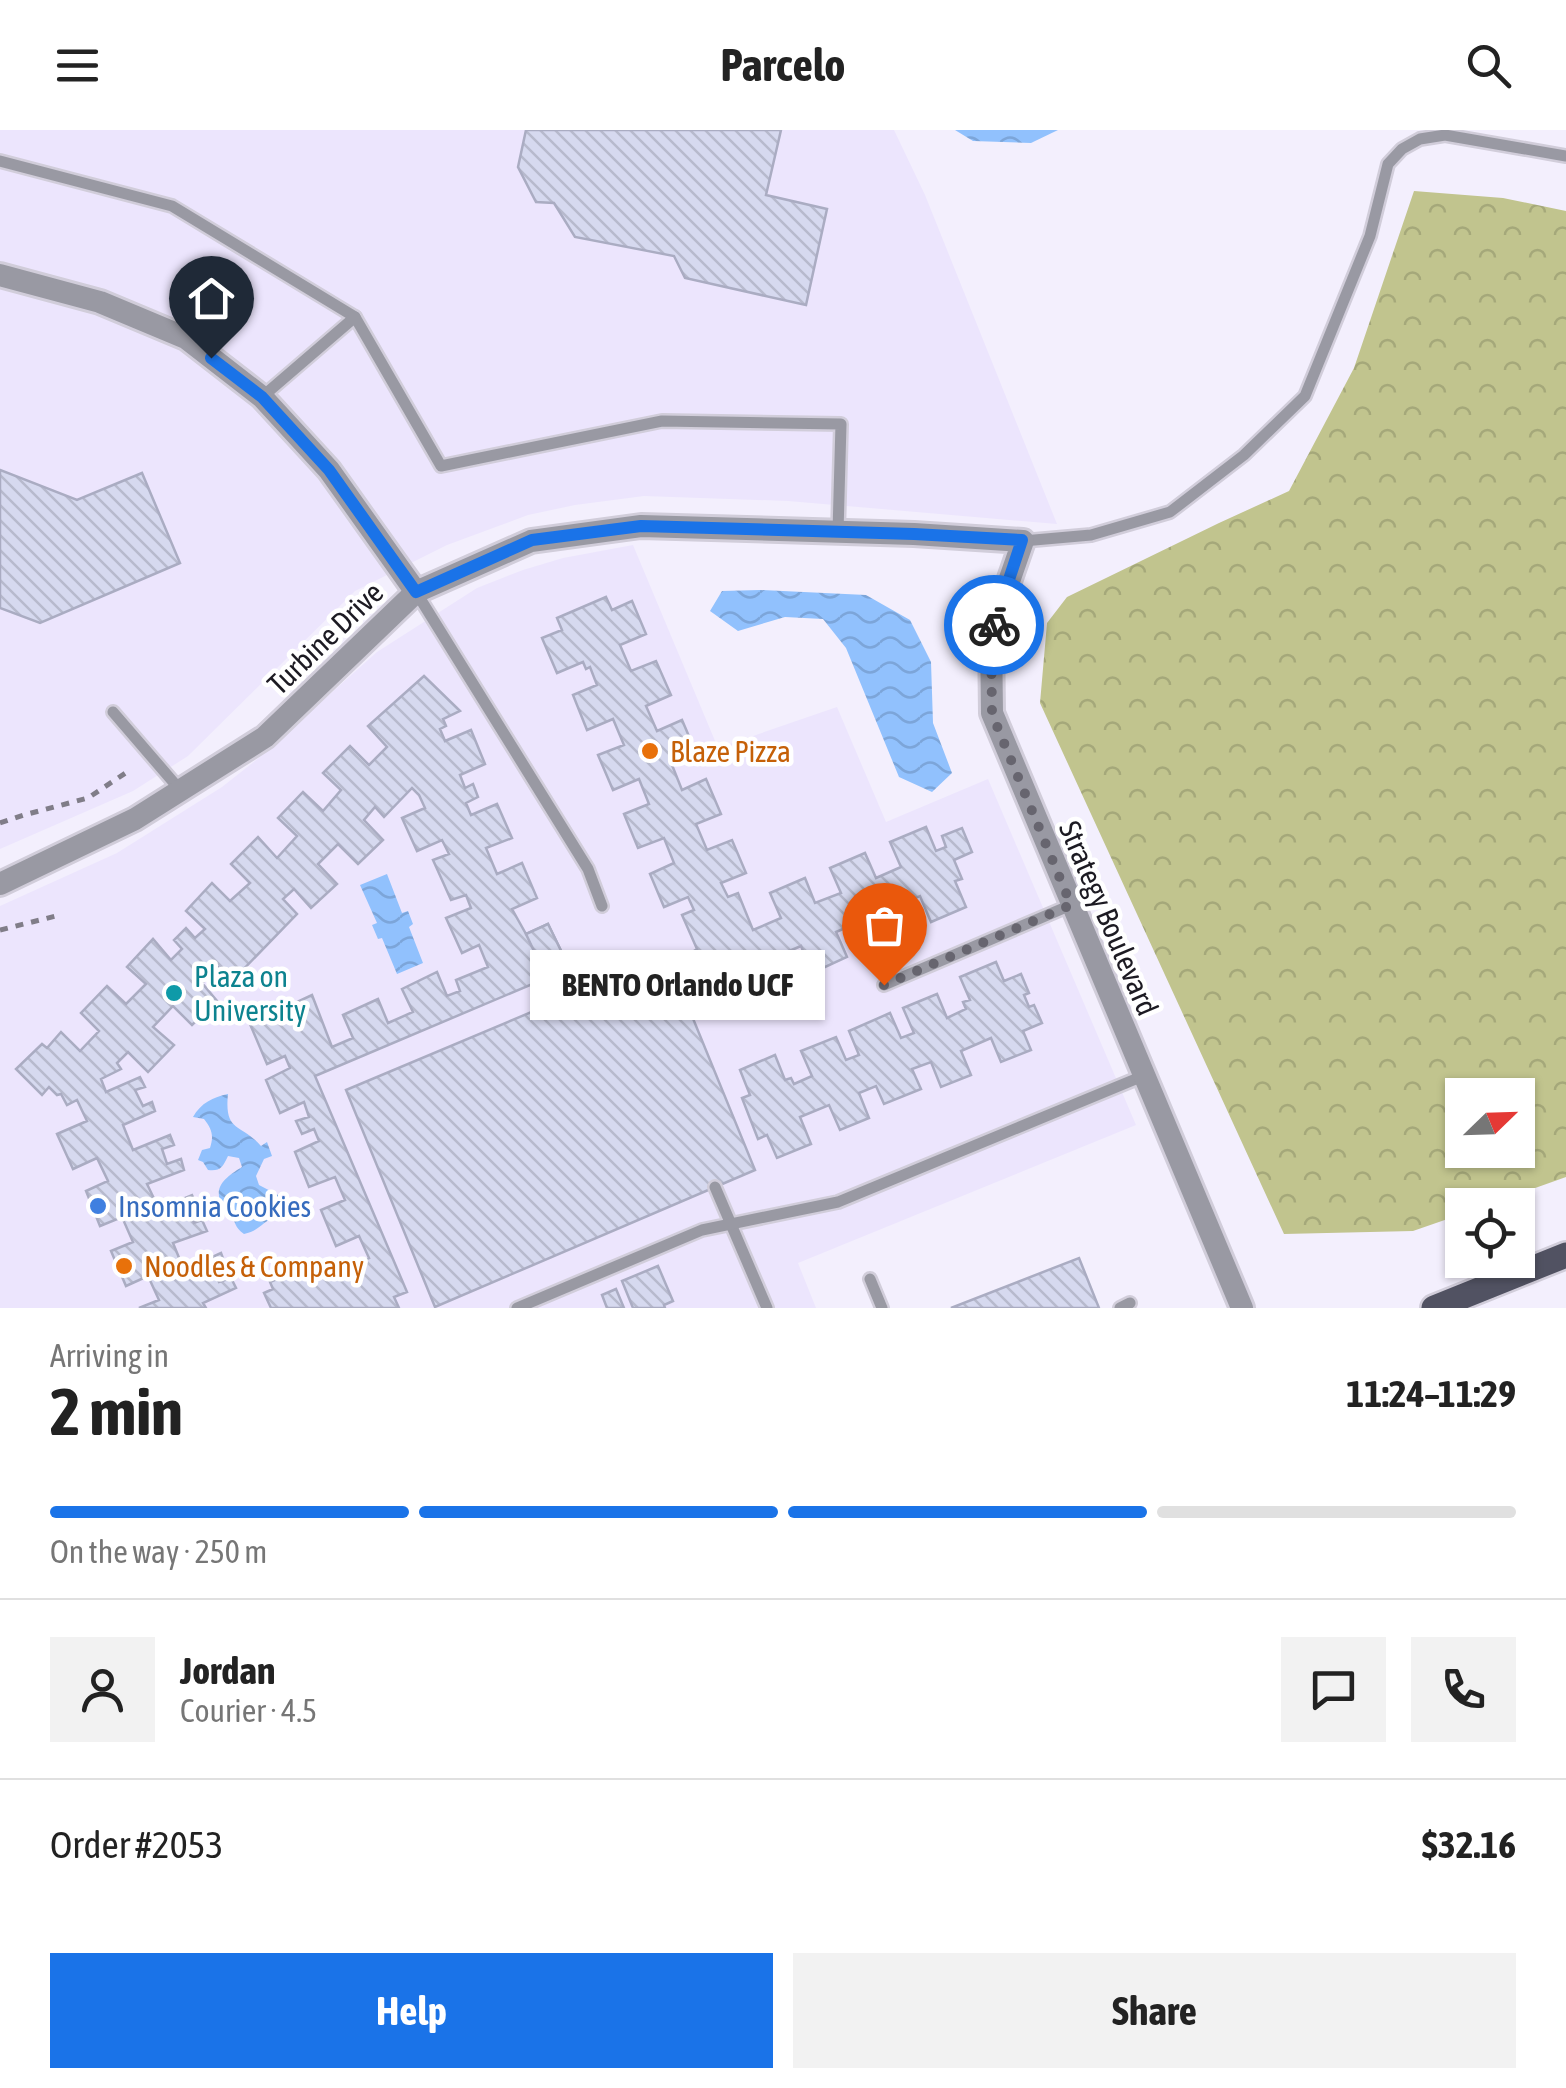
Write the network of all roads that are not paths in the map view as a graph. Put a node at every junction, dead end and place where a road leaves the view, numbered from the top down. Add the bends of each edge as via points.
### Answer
1 (1566, 156) edge
2 (0, 162) edge
3 (0, 274) edge
4 (355, 317) junction
5 (262, 397) junction
6 (838, 532) junction
7 (1022, 540) junction
8 (416, 592) junction
9 (113, 712) dead end
10 (181, 791) junction
11 (0, 884) edge
12 (1071, 905) junction
13 (602, 906) dead end
14 (884, 985) dead end
15 (1143, 1076) junction
16 (715, 1188) dead end
17 (731, 1225) junction
18 (1566, 1255) edge
19 (518, 1308) edge
20 (767, 1308) edge
21 (872, 1308) edge
22 (882, 1308) edge
23 (1242, 1308) edge
24 (1434, 1308) edge

1 - 7 lane via 1445,134 1402,149 1388,164 1370,236 1305,396 1170,512 1091,535
2 - 4 lane via 172,206
3 - 5 street via 100,302 186,338
4 - 5 lane
4 - 6 lane via 442,466 662,421 841,424
5 - 8 street via 329,470
6 - 7 street, Turbine Drive
6 - 8 street, Turbine Drive via 641,526 532,540
7 - 12 street, Strategy Boulevard via 991,633 992,714
8 - 10 street, Turbine Drive via 265,737
8 - 13 lane via 588,868
9 - 10 lane
10 - 11 street, Turbine Drive
12 - 14 lane
12 - 15 street, Strategy Boulevard
15 - 17 lane via 831,1204
15 - 23 street, Strategy Boulevard
16 - 17 lane
17 - 19 lane via 702,1230
17 - 20 lane
18 - 24 main road
21 - 22 lane via 870,1279

